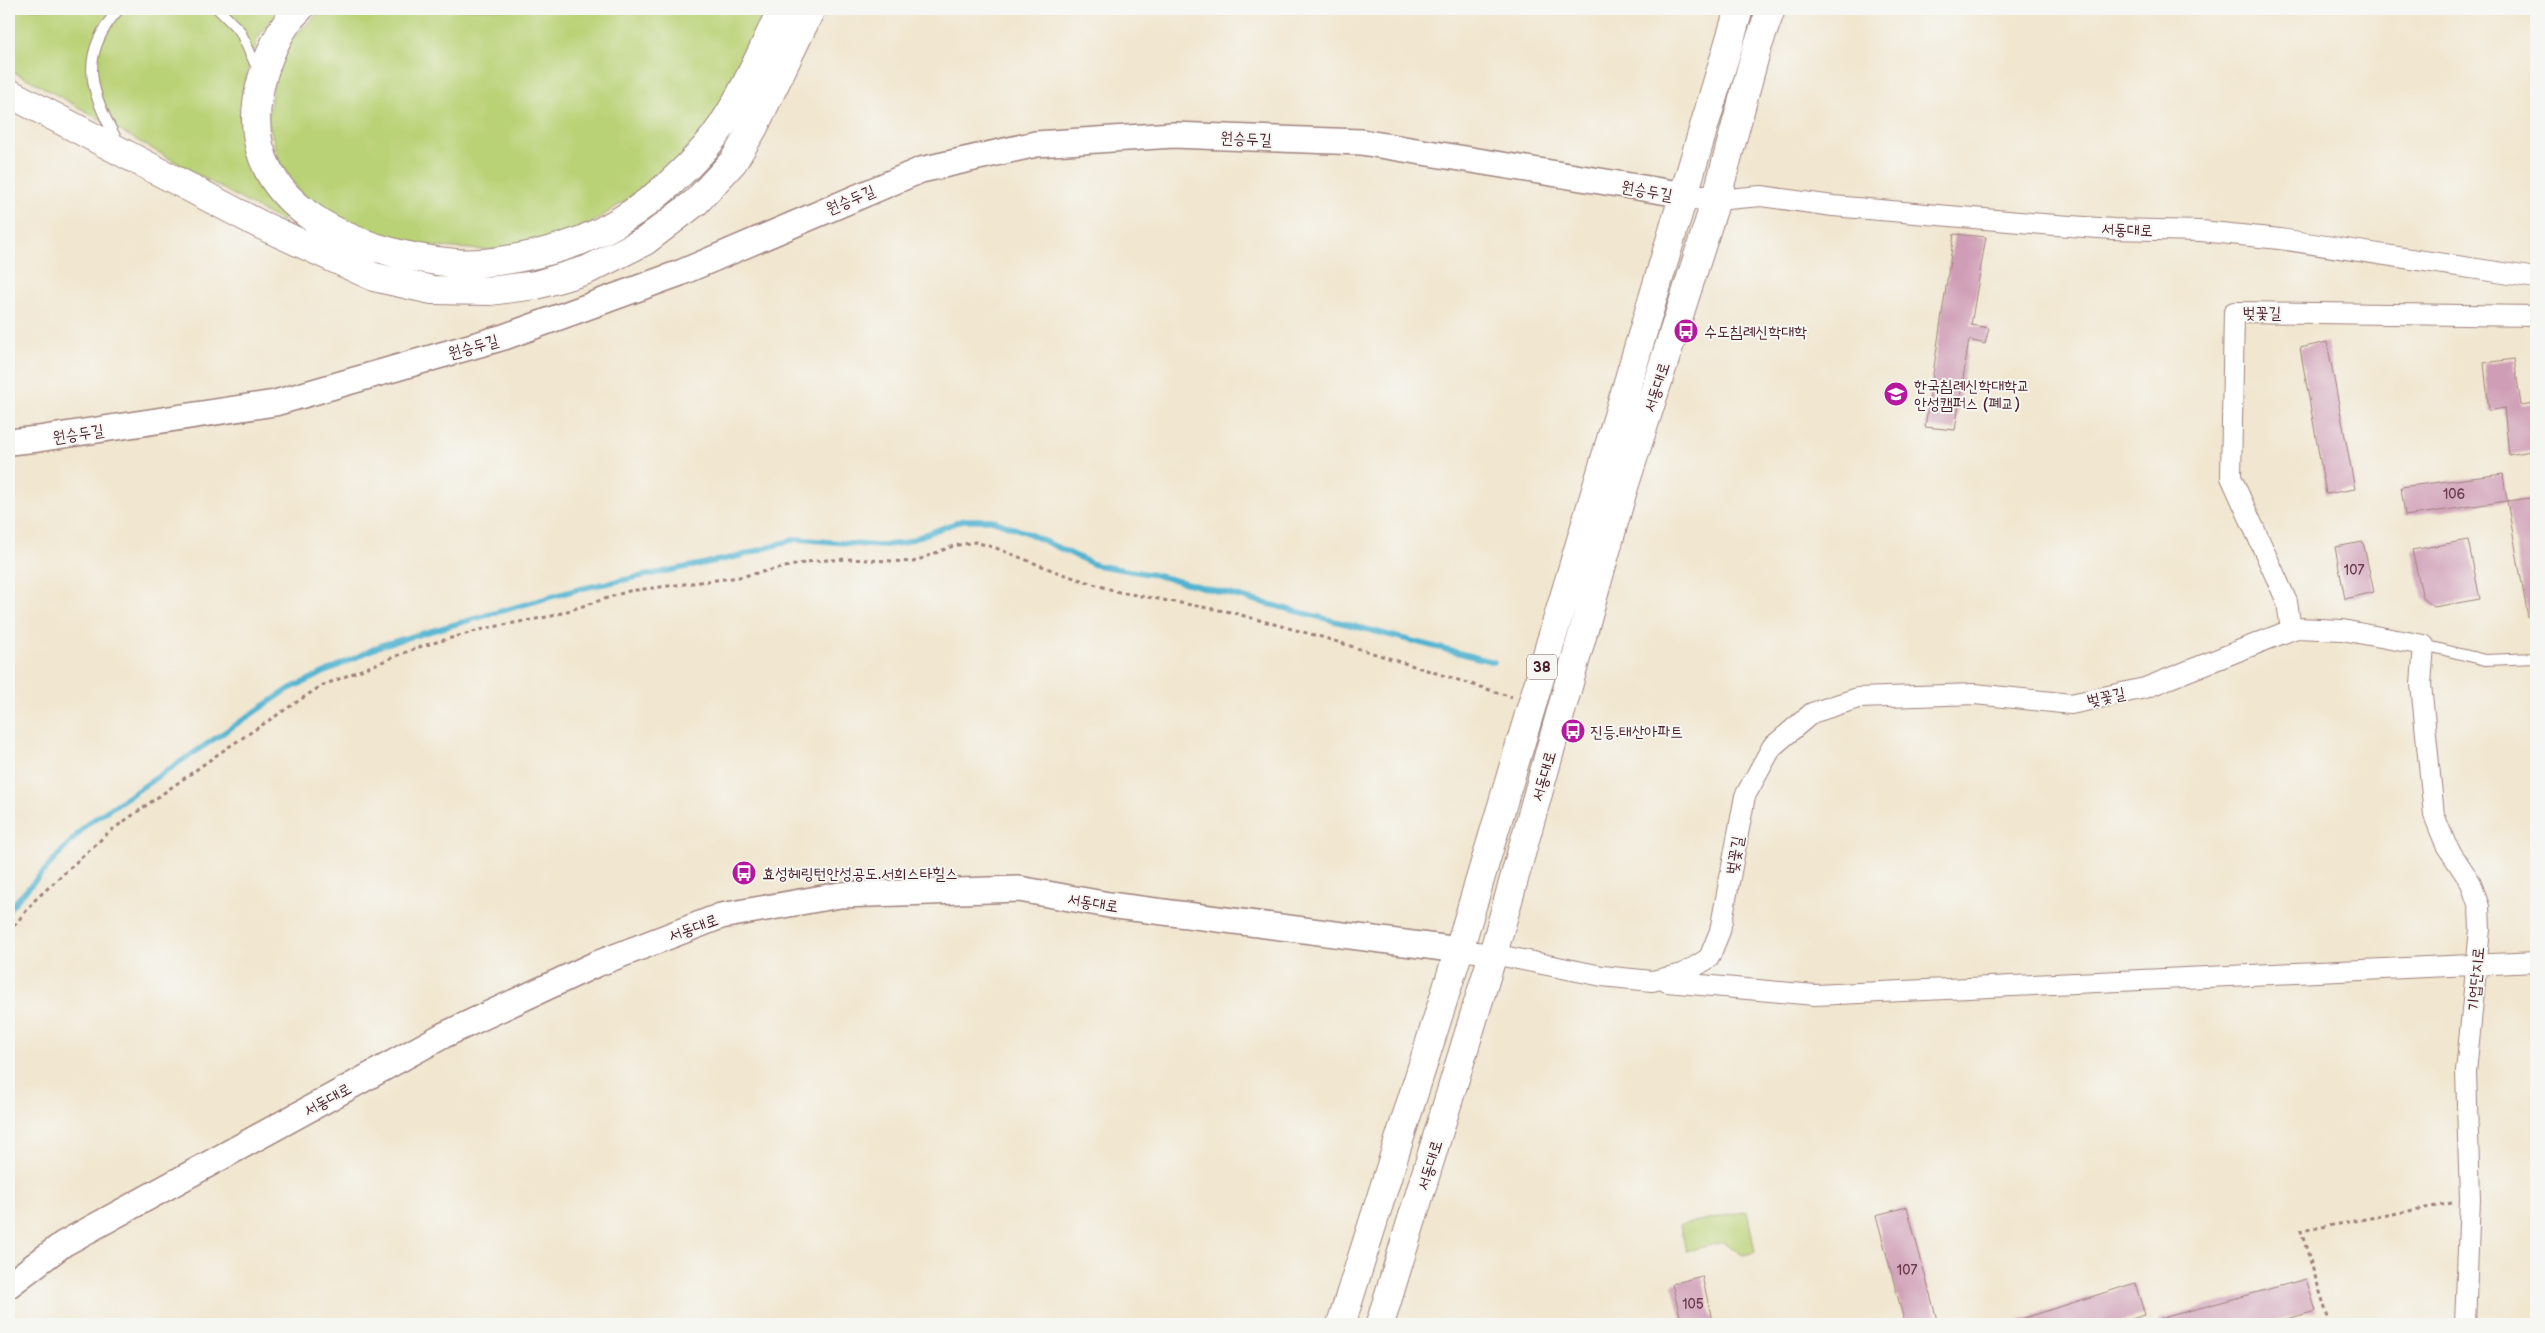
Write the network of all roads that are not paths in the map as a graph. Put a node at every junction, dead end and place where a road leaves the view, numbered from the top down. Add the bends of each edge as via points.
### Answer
1 (119, 9) edge
2 (218, 9) edge
3 (299, 9) edge
4 (782, 9) edge
5 (811, 9) edge
6 (1739, 9) edge
7 (1771, 9) edge
8 (262, 78) junction
9 (9, 93) edge
10 (123, 151) junction
11 (1685, 197) junction
12 (1716, 200) junction
13 (2536, 278) edge
14 (2536, 316) edge
15 (9, 442) edge
16 (2291, 630) junction
17 (2424, 645) junction
18 (2536, 658) edge
19 (1459, 950) junction
20 (1493, 954) junction
21 (2536, 962) edge
22 (2476, 965) junction
23 (1652, 981) junction
24 (9, 1285) edge
25 (1341, 1324) edge
26 (1380, 1324) edge
27 (2465, 1324) edge

1 - 10 lane via 100,34 91,65 97,101
2 - 8 lane via 240,32
3 - 8 main road via 272,51
4 - 8 main road via 725,120 707,146 665,189 632,214 588,238 505,260 457,263 403,254 342,235 311,218 282,191 264,160 255,127
5 - 10 main road via 750,134 733,162 696,202 645,241 587,270 536,285 490,291 432,290 374,277 267,228
6 - 11 main road, 서동대로 / 38
7 - 12 main road, 서동대로 / 38 via 1756,51
9 - 10 main road
11 - 12 street, 원승두길
11 - 15 street, 원승두길 via 1361,142 1173,135 1036,144 921,170 680,273 504,337 276,403
11 - 19 main road, 서동대로 / 38
12 - 13 street, 서동대로 via 1761,196 1832,206 2042,224 2221,233
12 - 20 main road, 서동대로 / 38 via 1622,490
14 - 16 street, 벚꽃길 via 2234,312 2231,477 2286,602
16 - 17 street via 2342,630
16 - 23 street, 벚꽃길 via 2145,688 2070,704 1975,694 1858,698 1812,714 1772,747 1745,796 1720,931 1709,958 1683,974
17 - 18 lane via 2485,660
17 - 22 street, 기업단지로 via 2421,684 2434,815 2446,845 2471,883 2479,907
19 - 20 street, 벚꽃길
19 - 24 street, 서동대로 via 1119,906 1019,889 840,895 721,916 594,965 444,1035 64,1244
19 - 25 main road, 서동대로 / 38
20 - 23 street, 벚꽃길 via 1602,976
20 - 26 main road, 서동대로 / 38
21 - 22 street
22 - 23 street via 1816,995
22 - 27 street, 기업단지로 via 2466,1072 2470,1199

